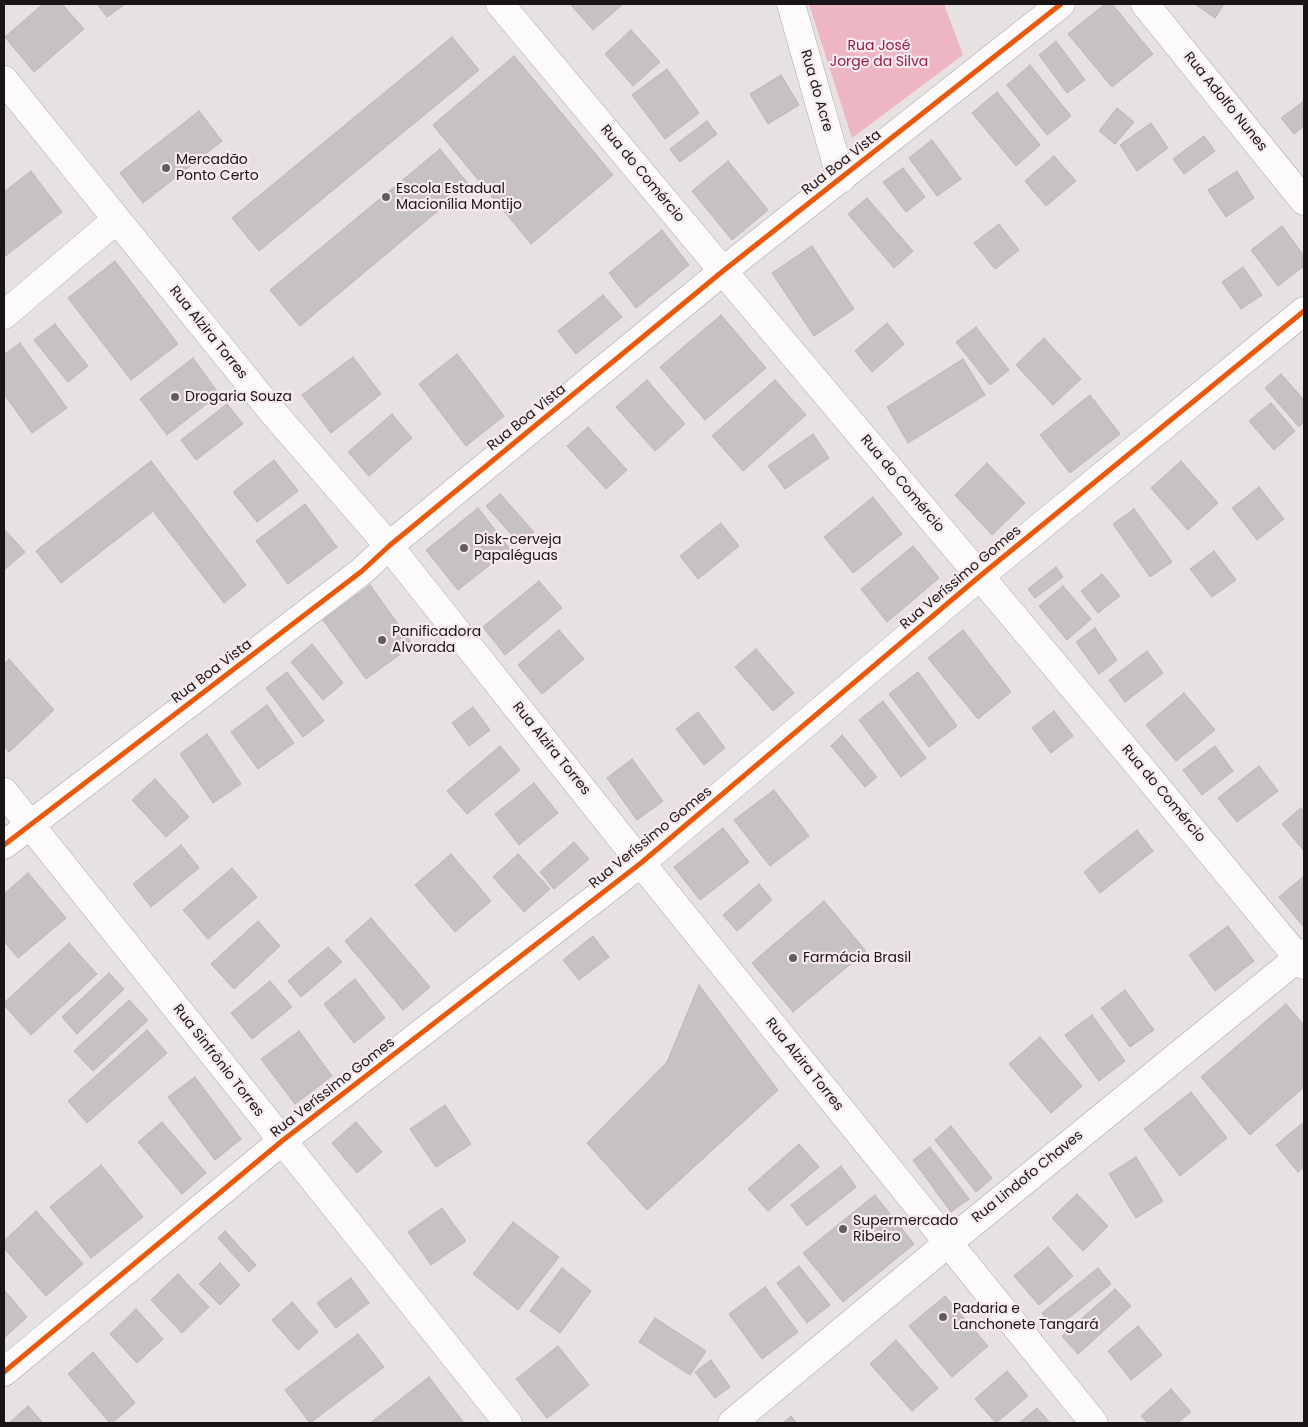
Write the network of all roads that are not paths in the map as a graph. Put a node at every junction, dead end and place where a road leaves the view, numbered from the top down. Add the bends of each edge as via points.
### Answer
1 (500, 4) edge
2 (791, 4) edge
3 (1061, 4) edge
4 (1145, 4) edge
5 (4, 80) edge
6 (841, 179) junction
7 (1304, 201) edge
8 (116, 220) junction
9 (723, 272) junction
10 (1304, 311) edge
11 (4, 315) edge
12 (389, 546) junction
13 (980, 576) junction
14 (4, 792) edge
15 (31, 825) junction
16 (4, 845) edge
17 (641, 863) junction
18 (1302, 958) edge
19 (282, 1141) junction
20 (948, 1243) junction
21 (4, 1372) edge
22 (508, 1423) edge
23 (732, 1423) edge
24 (1094, 1423) edge

1 - 9 street, Rua do Comércio
2 - 6 street, Rua do Acre
3 - 6 street, Rua Boa Vista
4 - 7 street, Rua Adolfo Nunes
5 - 8 street, Rua Alzira Torres
6 - 9 street, Rua Boa Vista
8 - 11 street
8 - 12 street, Rua Alzira Torres via 271,410
9 - 12 street, Rua Boa Vista
9 - 13 street, Rua do Comércio
10 - 13 street, Rua Veríssimo Gomes
12 - 15 street, Rua Boa Vista via 354,577
12 - 17 street, Rua Alzira Torres
13 - 17 street, Rua Veríssimo Gomes
13 - 18 street, Rua do Comércio
14 - 15 street, Rua Sinfrônio Torres
15 - 16 street, Rua Boa Vista
15 - 19 street, Rua Sinfrônio Torres
17 - 19 street, Rua Veríssimo Gomes
17 - 20 street, Rua Alzira Torres
18 - 20 street, Rua Lindofo Chaves
19 - 21 street, Rua Veríssimo Gomes
19 - 22 street, Rua Sinfrônio Torres
20 - 23 street, Rua Lindofo Chaves
20 - 24 street, Rua Alzira Torres

